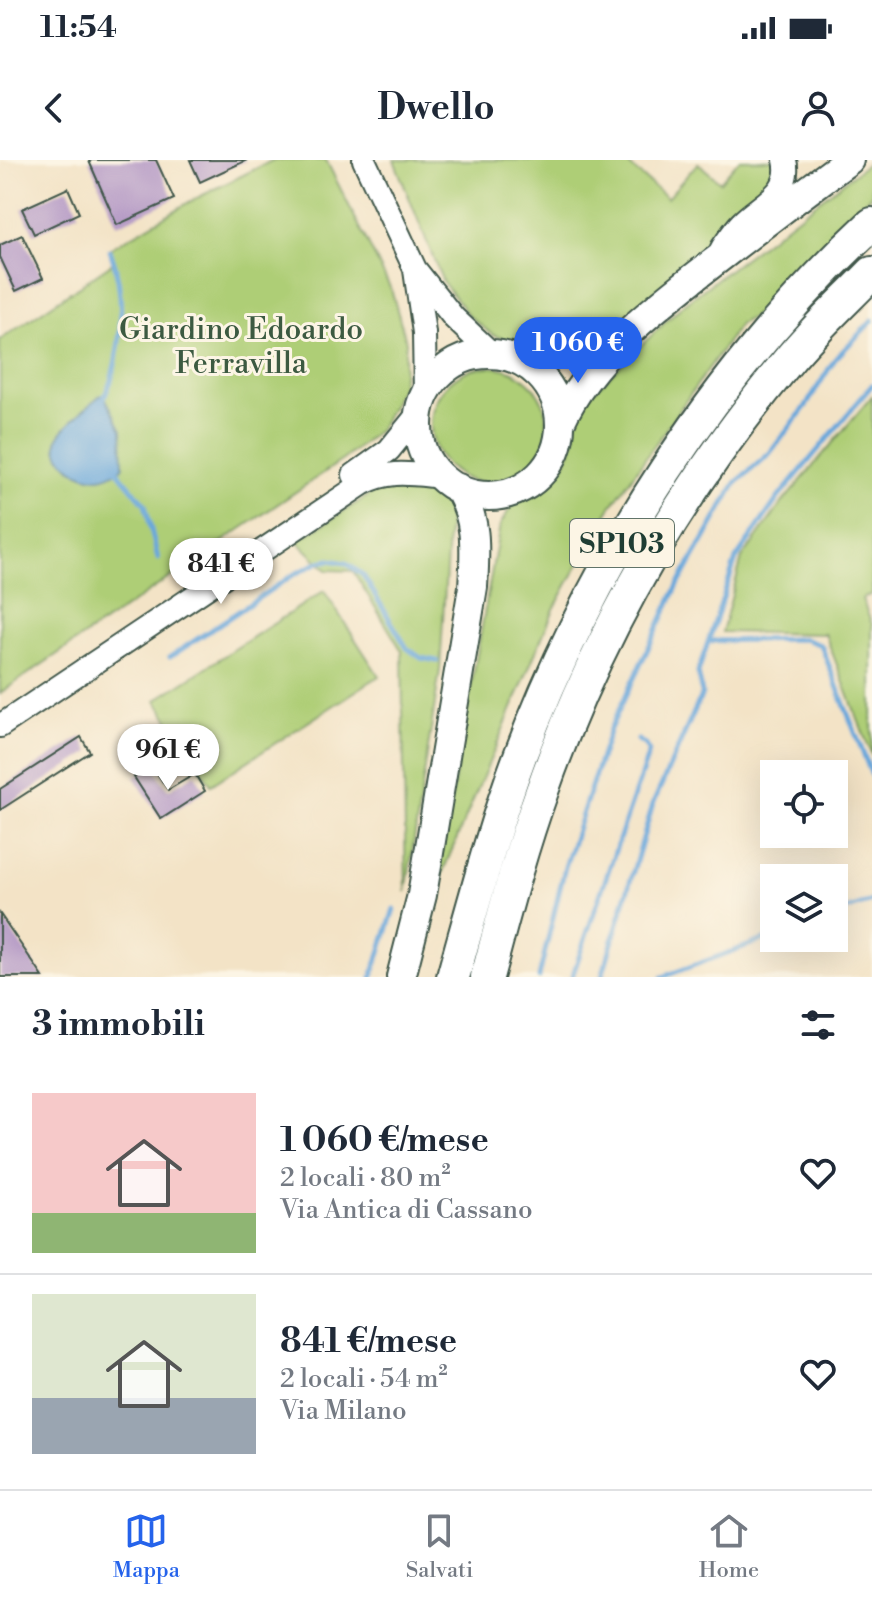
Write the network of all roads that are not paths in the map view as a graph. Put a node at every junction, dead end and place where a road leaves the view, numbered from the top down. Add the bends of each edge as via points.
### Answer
1 (364, 160) edge
2 (374, 160) edge
3 (785, 160) edge
4 (849, 160) edge
5 (381, 198) junction
6 (872, 224) edge
7 (708, 267) junction
8 (415, 269) junction
9 (872, 273) edge
10 (628, 335) junction
11 (492, 354) junction
12 (538, 373) junction
13 (422, 404) junction
14 (560, 423) junction
15 (450, 482) junction
16 (505, 493) junction
17 (476, 548) junction
18 (600, 581) junction
19 (601, 649) junction
20 (0, 710) edge
21 (0, 726) edge
22 (401, 977) edge
23 (431, 977) edge
24 (453, 977) edge
25 (487, 977) edge
26 (503, 977) edge

1 - 5 street
2 - 5 street
3 - 7 street via 786,178 779,192 742,222
4 - 7 main road
5 - 8 street
6 - 18 highway, SP103 via 803,294 730,381 658,483
7 - 10 main road
8 - 11 street
8 - 13 street via 424,333
9 - 19 highway, SP103 via 790,357 729,436 661,538
10 - 12 main road via 579,364
10 - 14 main road via 582,382
11 - 12 main road
11 - 13 main road via 454,363 440,374
12 - 14 main road via 553,393
13 - 15 main road via 422,447 431,465
13 - 20 street via 394,445 375,462
14 - 16 main road via 545,468 529,483
15 - 16 main road via 479,495
15 - 17 main road via 470,509
15 - 21 street via 389,473 362,484
16 - 17 main road
17 - 22 main road via 422,895
18 - 23 highway via 563,627 515,728
18 - 24 highway, SP103 via 512,778
19 - 25 highway, SP103 via 535,809
19 - 26 highway

